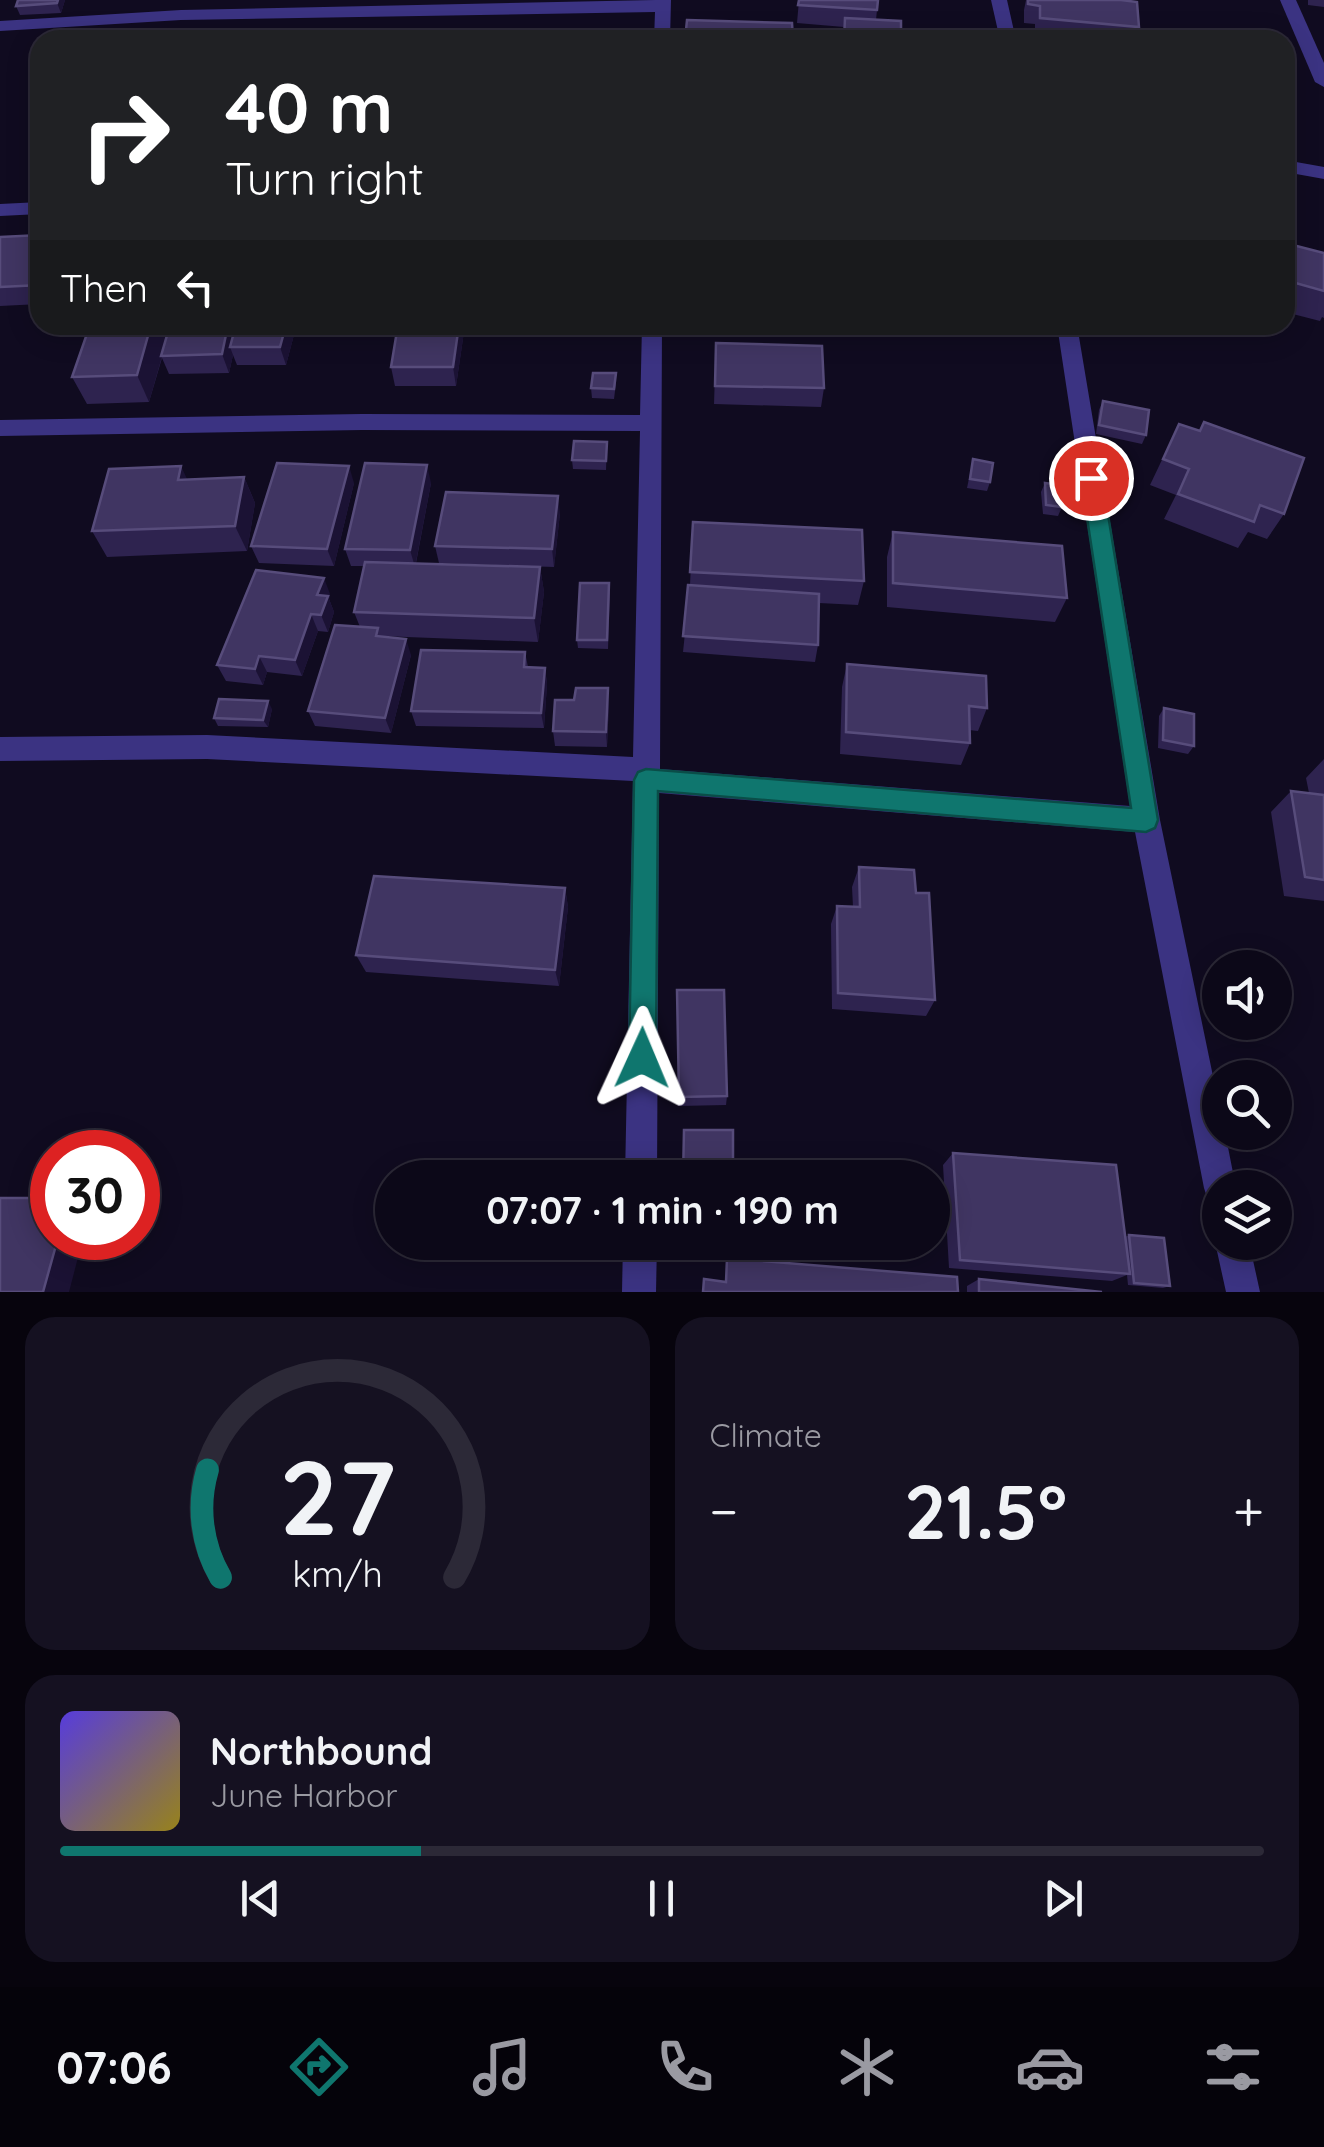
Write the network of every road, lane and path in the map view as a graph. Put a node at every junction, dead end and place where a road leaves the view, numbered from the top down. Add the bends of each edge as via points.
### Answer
1 (999, 0) edge
2 (1288, 0) edge
3 (663, 4) edge
4 (0, 26) edge
5 (662, 30) edge
6 (1006, 30) edge
7 (1324, 82) edge
8 (1295, 168) edge
9 (1324, 173) edge
10 (30, 208) edge
11 (0, 210) edge
12 (652, 335) edge
13 (1069, 335) edge
14 (648, 423) junction
15 (0, 428) edge
16 (0, 748) edge
17 (646, 775) junction
18 (1146, 820) junction
19 (641, 1160) edge
20 (1216, 1170) edge
21 (640, 1260) edge
22 (1236, 1260) edge
23 (640, 1292) edge
24 (1243, 1292) edge

1 - 6 street
2 - 7 street
3 - 4 street
3 - 5 street
8 - 9 street
10 - 11 street
12 - 14 street
13 - 18 street
14 - 15 street
14 - 17 street
16 - 17 street via 206,747
17 - 18 street
17 - 19 street
18 - 20 street
21 - 23 street
22 - 24 street

